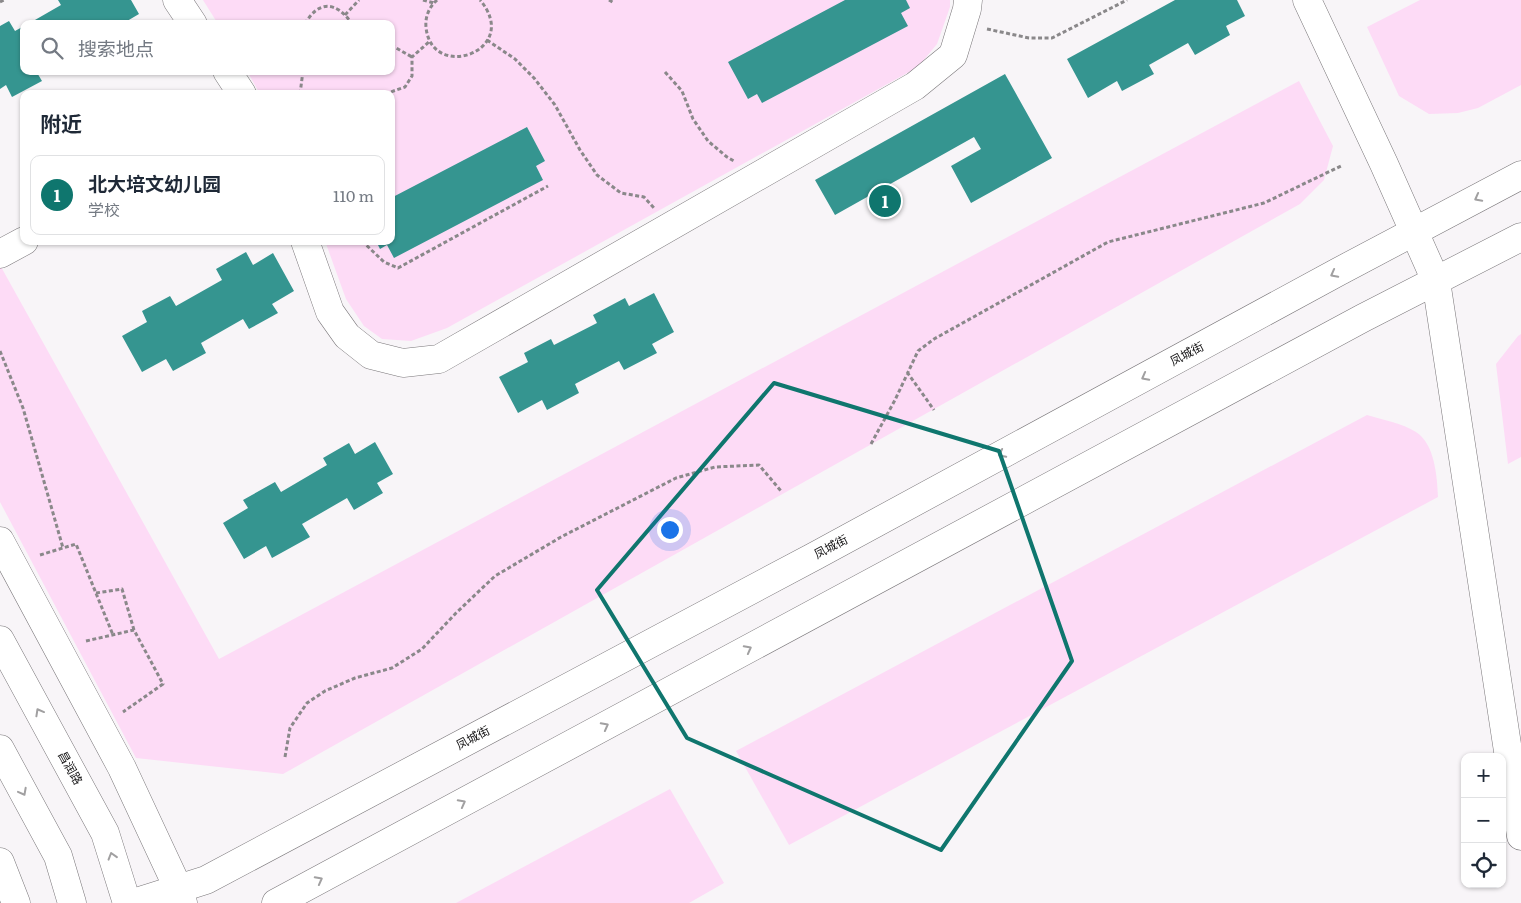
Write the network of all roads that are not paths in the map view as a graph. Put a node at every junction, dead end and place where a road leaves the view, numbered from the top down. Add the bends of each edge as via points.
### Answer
1 (177, 0) edge
2 (1307, 0) edge
3 (966, 12) edge
4 (190, 20) edge
5 (230, 75) edge
6 (239, 90) edge
7 (1521, 175) edge
8 (1414, 232) junction
9 (1521, 236) edge
10 (20, 243) edge
11 (305, 245) edge
12 (0, 254) edge
13 (1436, 281) junction
14 (0, 542) edge
15 (0, 640) edge
16 (0, 749) edge
17 (1521, 836) edge
18 (0, 862) edge
19 (181, 895) edge
20 (16, 903) edge
21 (72, 903) edge
22 (127, 903) edge
23 (133, 903) edge
24 (276, 903) edge

1 - 4 main road
2 - 8 main road
3 - 11 main road via 953,55 915,86 439,358 403,363 371,354 347,336 330,312
5 - 6 main road
7 -> 8 main road, 凤城街
8 - 13 main road
8 -> 19 main road, 凤城街
9 - 13 main road
10 - 12 main road
13 - 17 main road
24 -> 13 main road
14 - 19 main road via 122,768
22 -> 15 main road, 昌润路 via 105,833
16 -> 21 main road via 58,856
18 - 20 main road
19 - 23 main road, 凤城街

